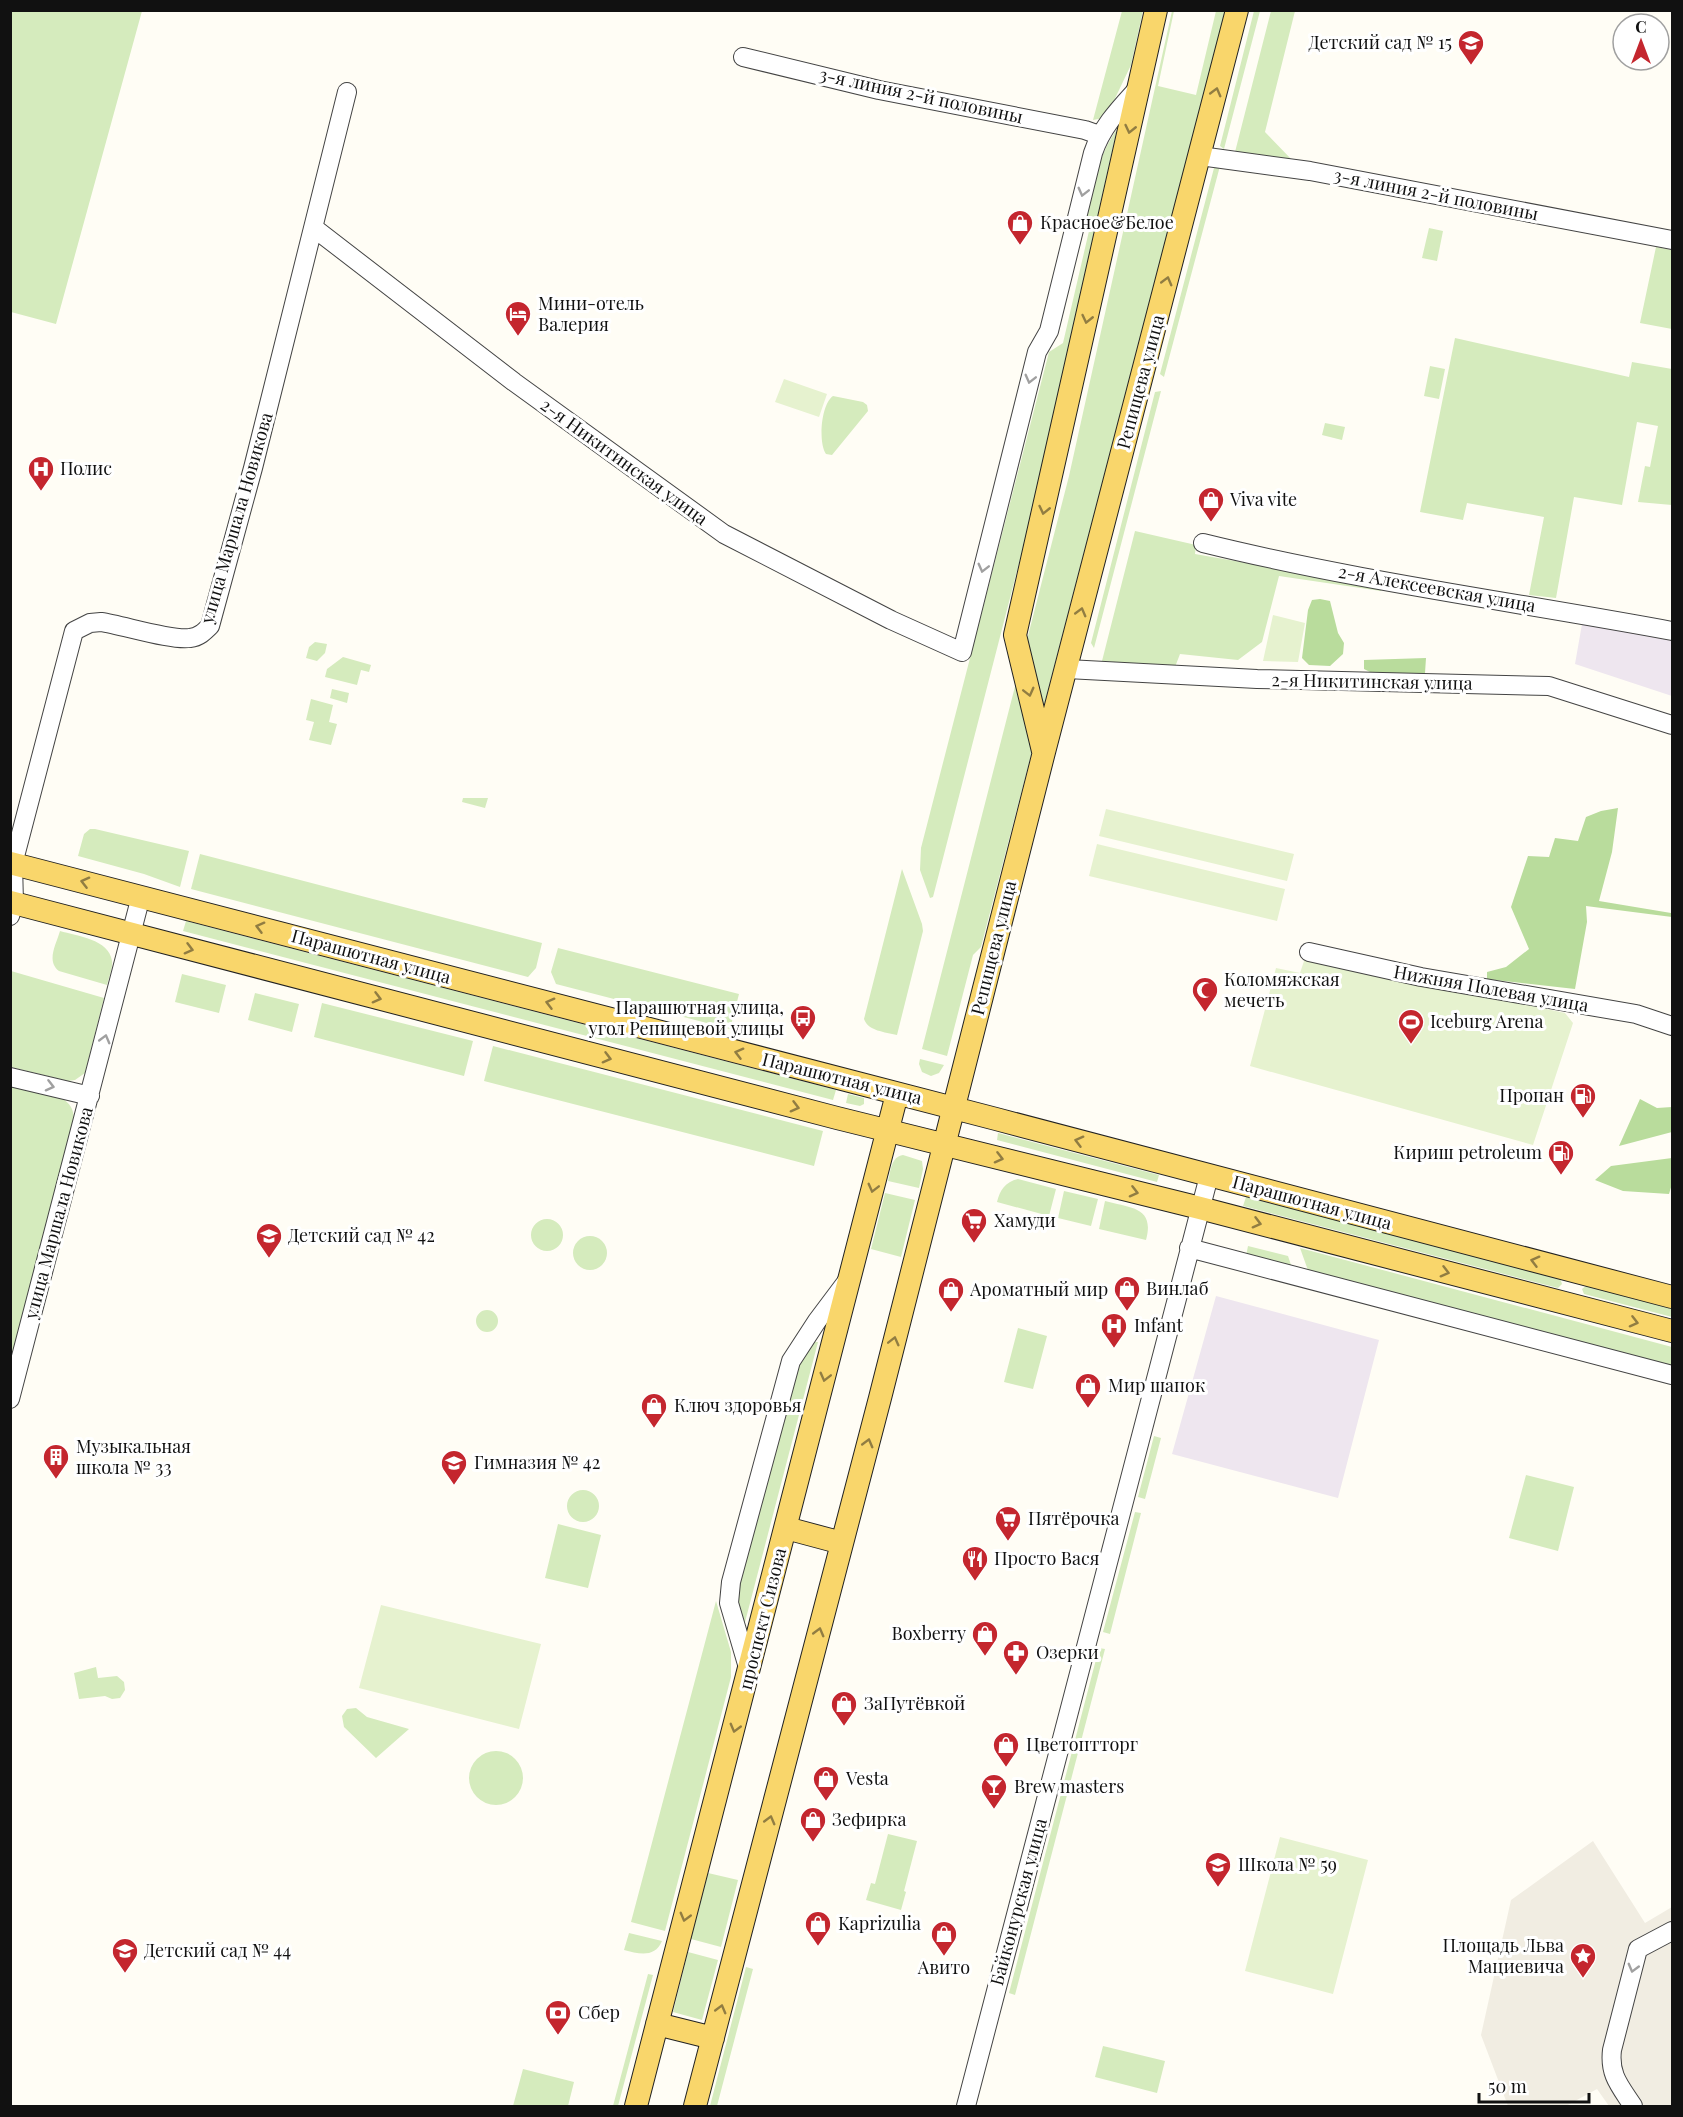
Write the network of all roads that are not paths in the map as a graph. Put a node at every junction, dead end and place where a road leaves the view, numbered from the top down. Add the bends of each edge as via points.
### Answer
1 (1156, 10) edge
2 (1237, 10) edge
3 (743, 57) dead end
4 (1139, 87) junction
5 (347, 92) dead end
6 (1099, 135) junction
7 (1200, 156) junction
8 (314, 228) junction
9 (1672, 240) edge
10 (1203, 543) dead end
11 (1672, 631) edge
12 (1067, 669) junction
13 (1672, 724) edge
14 (1044, 752) junction
15 (12, 863) edge
16 (141, 897) junction
17 (12, 907) edge
18 (132, 934) junction
19 (1309, 952) dead end
20 (1672, 1026) edge
21 (10, 1077) edge
22 (897, 1094) junction
23 (90, 1096) junction
24 (953, 1107) junction
25 (888, 1131) junction
26 (943, 1144) junction
27 (1209, 1176) junction
28 (1200, 1208) junction
29 (1189, 1248) junction
30 (1578, 1273) junction
31 (850, 1277) junction
32 (1672, 1297) edge
33 (1572, 1306) junction
34 (1672, 1331) edge
35 (1672, 1375) edge
36 (10, 1399) edge
37 (786, 1528) junction
38 (842, 1543) junction
39 (750, 1671) junction
40 (1672, 1931) edge
41 (657, 2024) junction
42 (713, 2038) junction
43 (636, 2106) edge
44 (695, 2106) edge
45 (966, 2106) edge
46 (1633, 2106) edge

1 - 4 main road, Репищева улица
7 -> 2 main road, Репищева улица
3 - 6 street, 3-я линия 2-й половины via 879,90
4 - 6 street
4 -> 14 main road, Репищева улица via 1015,635
5 - 8 street, улица Маршала Новикова
6 -> 8 street, 2-я Никитинская улица via 1049,331 1037,352 962,652 724,534 514,382
7 - 9 street, 3-я линия 2-й половины via 1310,171
12 -> 7 main road, Репищева улица
8 - 15 street, улица Маршала Новикова via 210,626 201,635 189,638 101,622 74,631
10 - 11 street, 2-я Алексеевская улица via 1398,583
12 - 13 street, 2-я Никитинская улица via 1549,686
12 - 14 main road, Репищева улица
14 - 24 main road, Репищева улица
16 -> 15 main road, Парашютная улица
15 - 17 street, улица Маршала Новикова
16 - 18 street, улица Маршала Новикова
22 -> 16 main road, Парашютная улица
17 - 18 main road, Парашютная улица
23 -> 18 street, улица Маршала Новикова
18 -> 25 main road, Парашютная улица
19 - 20 street, Нижняя Полевая улица via 1421,977 1636,1014
21 -> 23 street, улица Маршала Новикова
22 - 24 main road, Парашютная улица
22 - 25 main road
23 - 36 street, улица Маршала Новикова
24 - 26 main road, Репищева улица
27 -> 24 main road, Парашютная улица
25 - 26 main road, Парашютная улица
25 -> 31 main road, проспект Сизова
26 -> 28 main road, Парашютная улица
38 -> 26 main road
27 - 28 street, Байконурская улица
30 -> 27 main road, Парашютная улица
28 - 29 street, Байконурская улица
28 -> 33 main road, Парашютная улица
29 - 35 street
29 - 45 street, Байконурская улица
30 - 32 main road, Парашютная улица
30 - 33 main road via 1569,1288
31 -> 37 main road, проспект Сизова
31 - 39 street via 790,1361 731,1582 729,1603
33 -> 34 main road, Парашютная улица
37 - 38 main road
37 - 39 main road, проспект Сизова
42 -> 38 main road
39 -> 41 main road, проспект Сизова
40 -> 46 street via 1638,1949 1612,2050 1613,2073
41 - 42 main road
41 - 43 main road, проспект Сизова
42 - 44 main road

